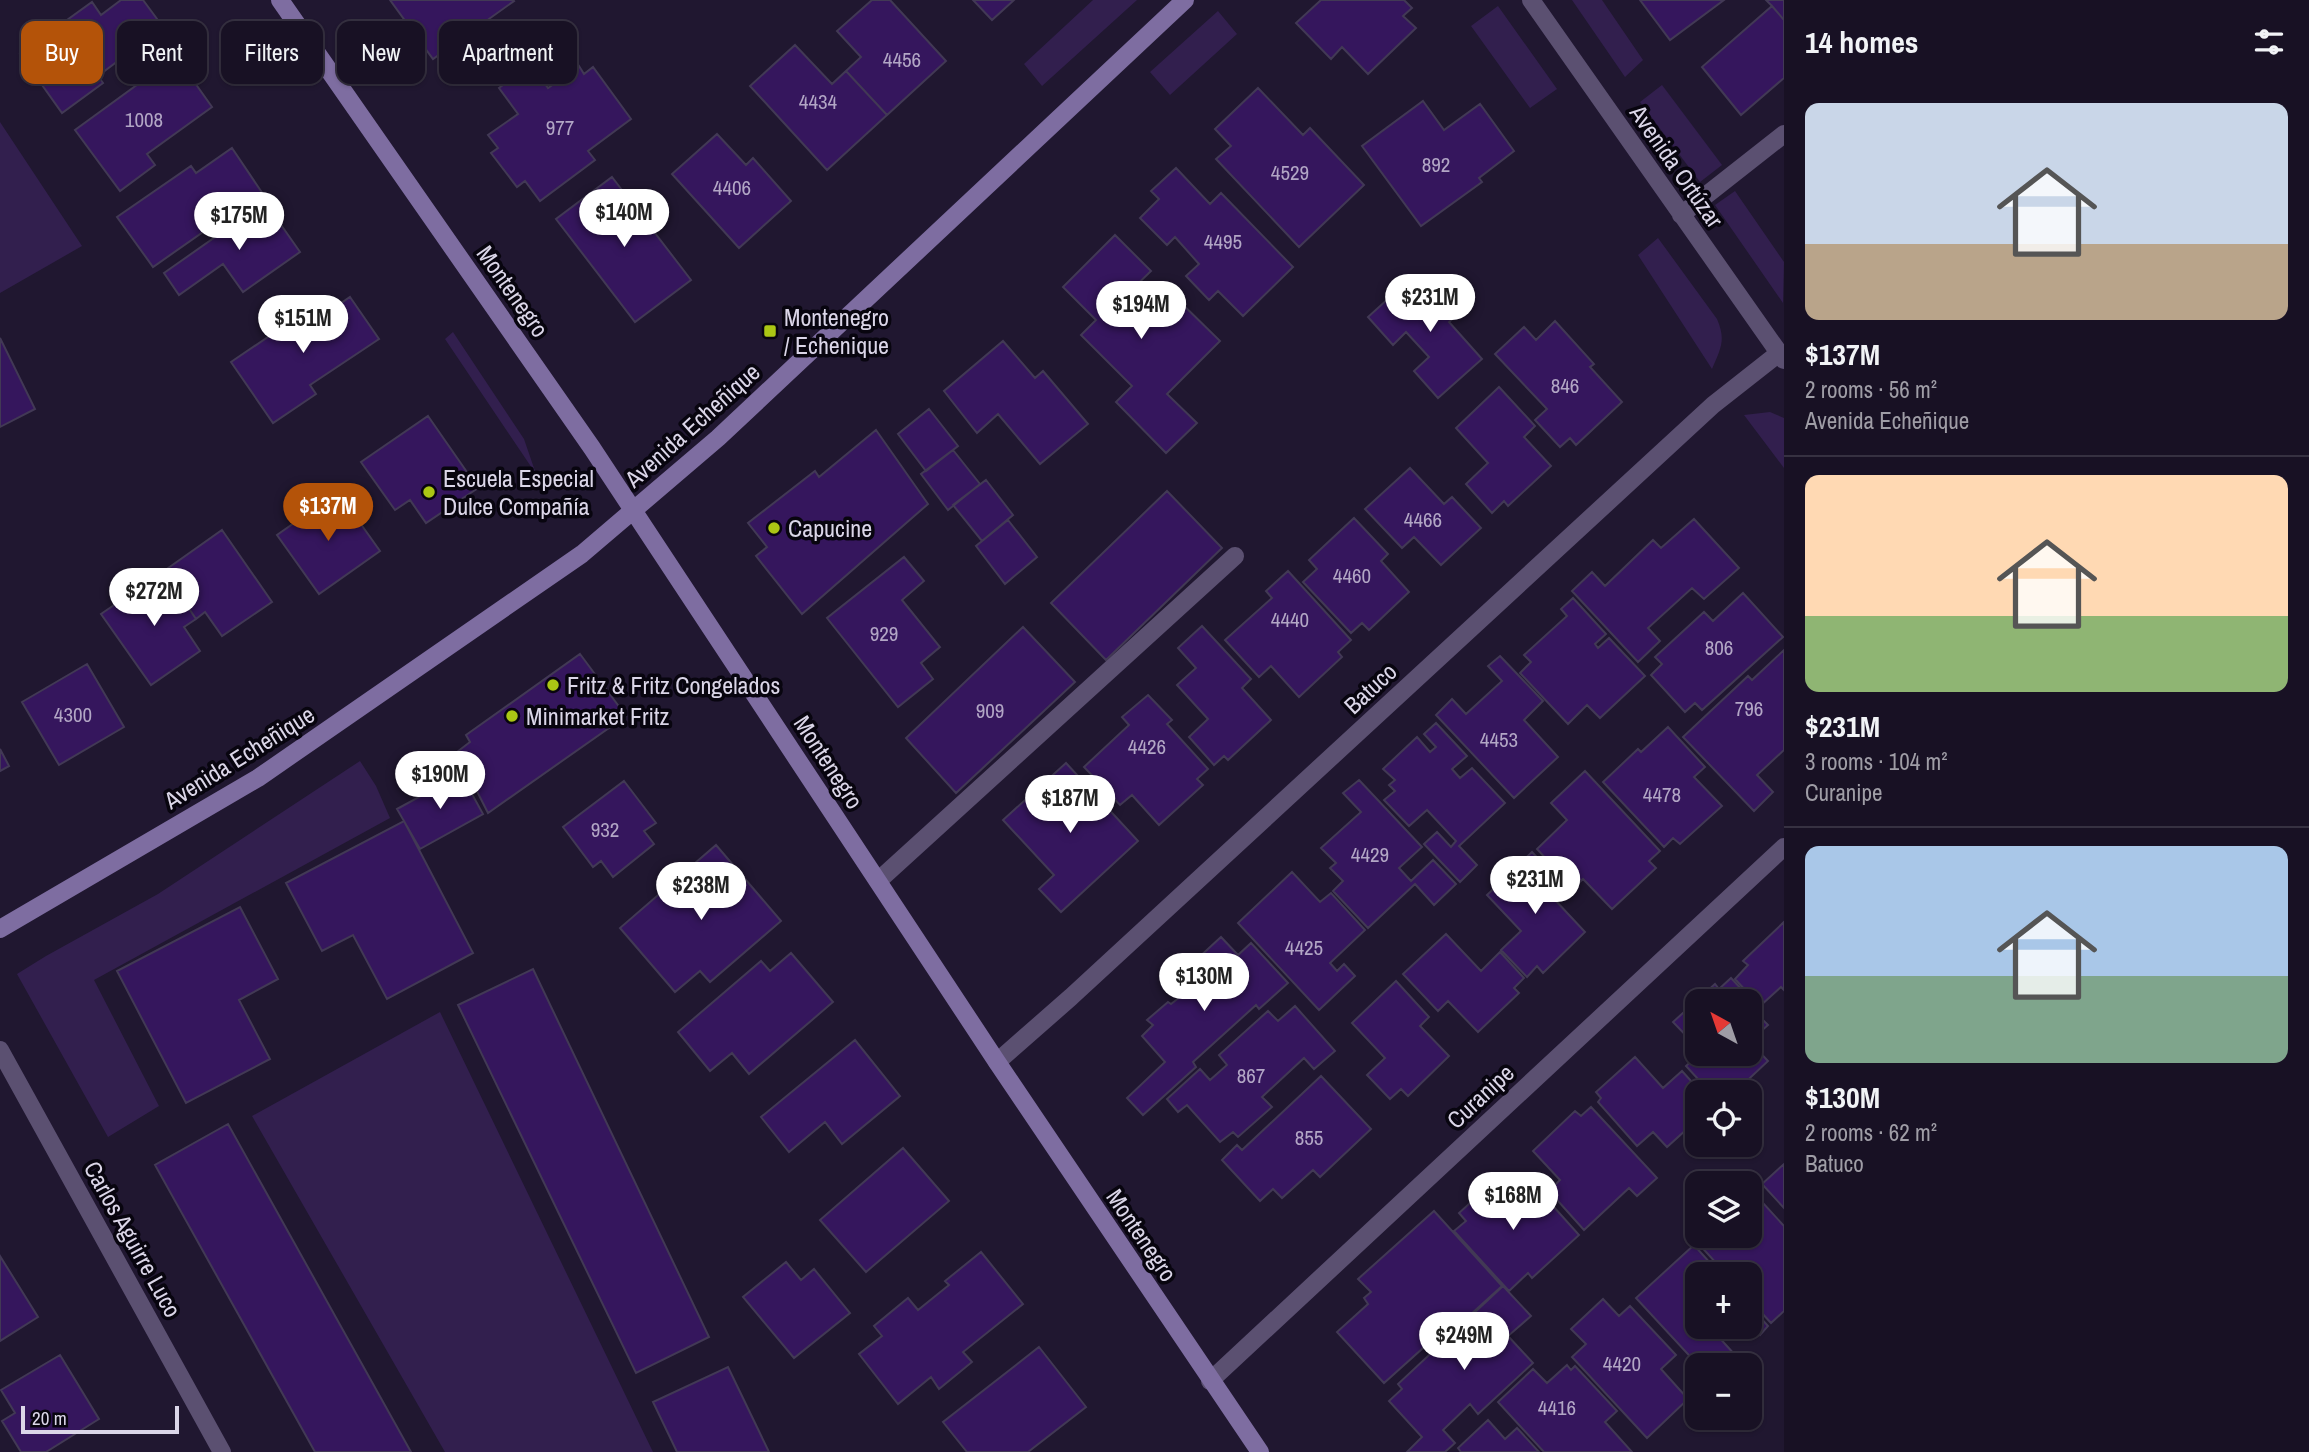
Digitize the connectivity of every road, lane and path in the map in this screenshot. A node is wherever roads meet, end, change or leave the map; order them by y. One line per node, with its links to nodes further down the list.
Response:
1 (280, 0): 7 (street, Montenegro)
2 (1185, 0): 7 (street, Avenida Echeñique)
3 (1531, 0): 5 (street, Avenida Ortúzar)
4 (1784, 134): 5 (street)
5 (1681, 215): 6 (street, Avenida Ortúzar)
6 (1781, 357): 13 (street, Batuco)
7 (634, 511): 10 (street, Montenegro); 11 (street, Avenida Echeñique)
8 (1235, 556): 10 (street)
9 (1784, 847): 14 (street, Curanipe)
10 (878, 881): 13 (street, Montenegro)
11 (0, 929)
12 (0, 1051): 15 (street, Carlos Aguirre Luco)
13 (997, 1062): 14 (street, Montenegro)
14 (1210, 1381): 16 (street, Montenegro)
15 (222, 1452)
16 (1260, 1452)

